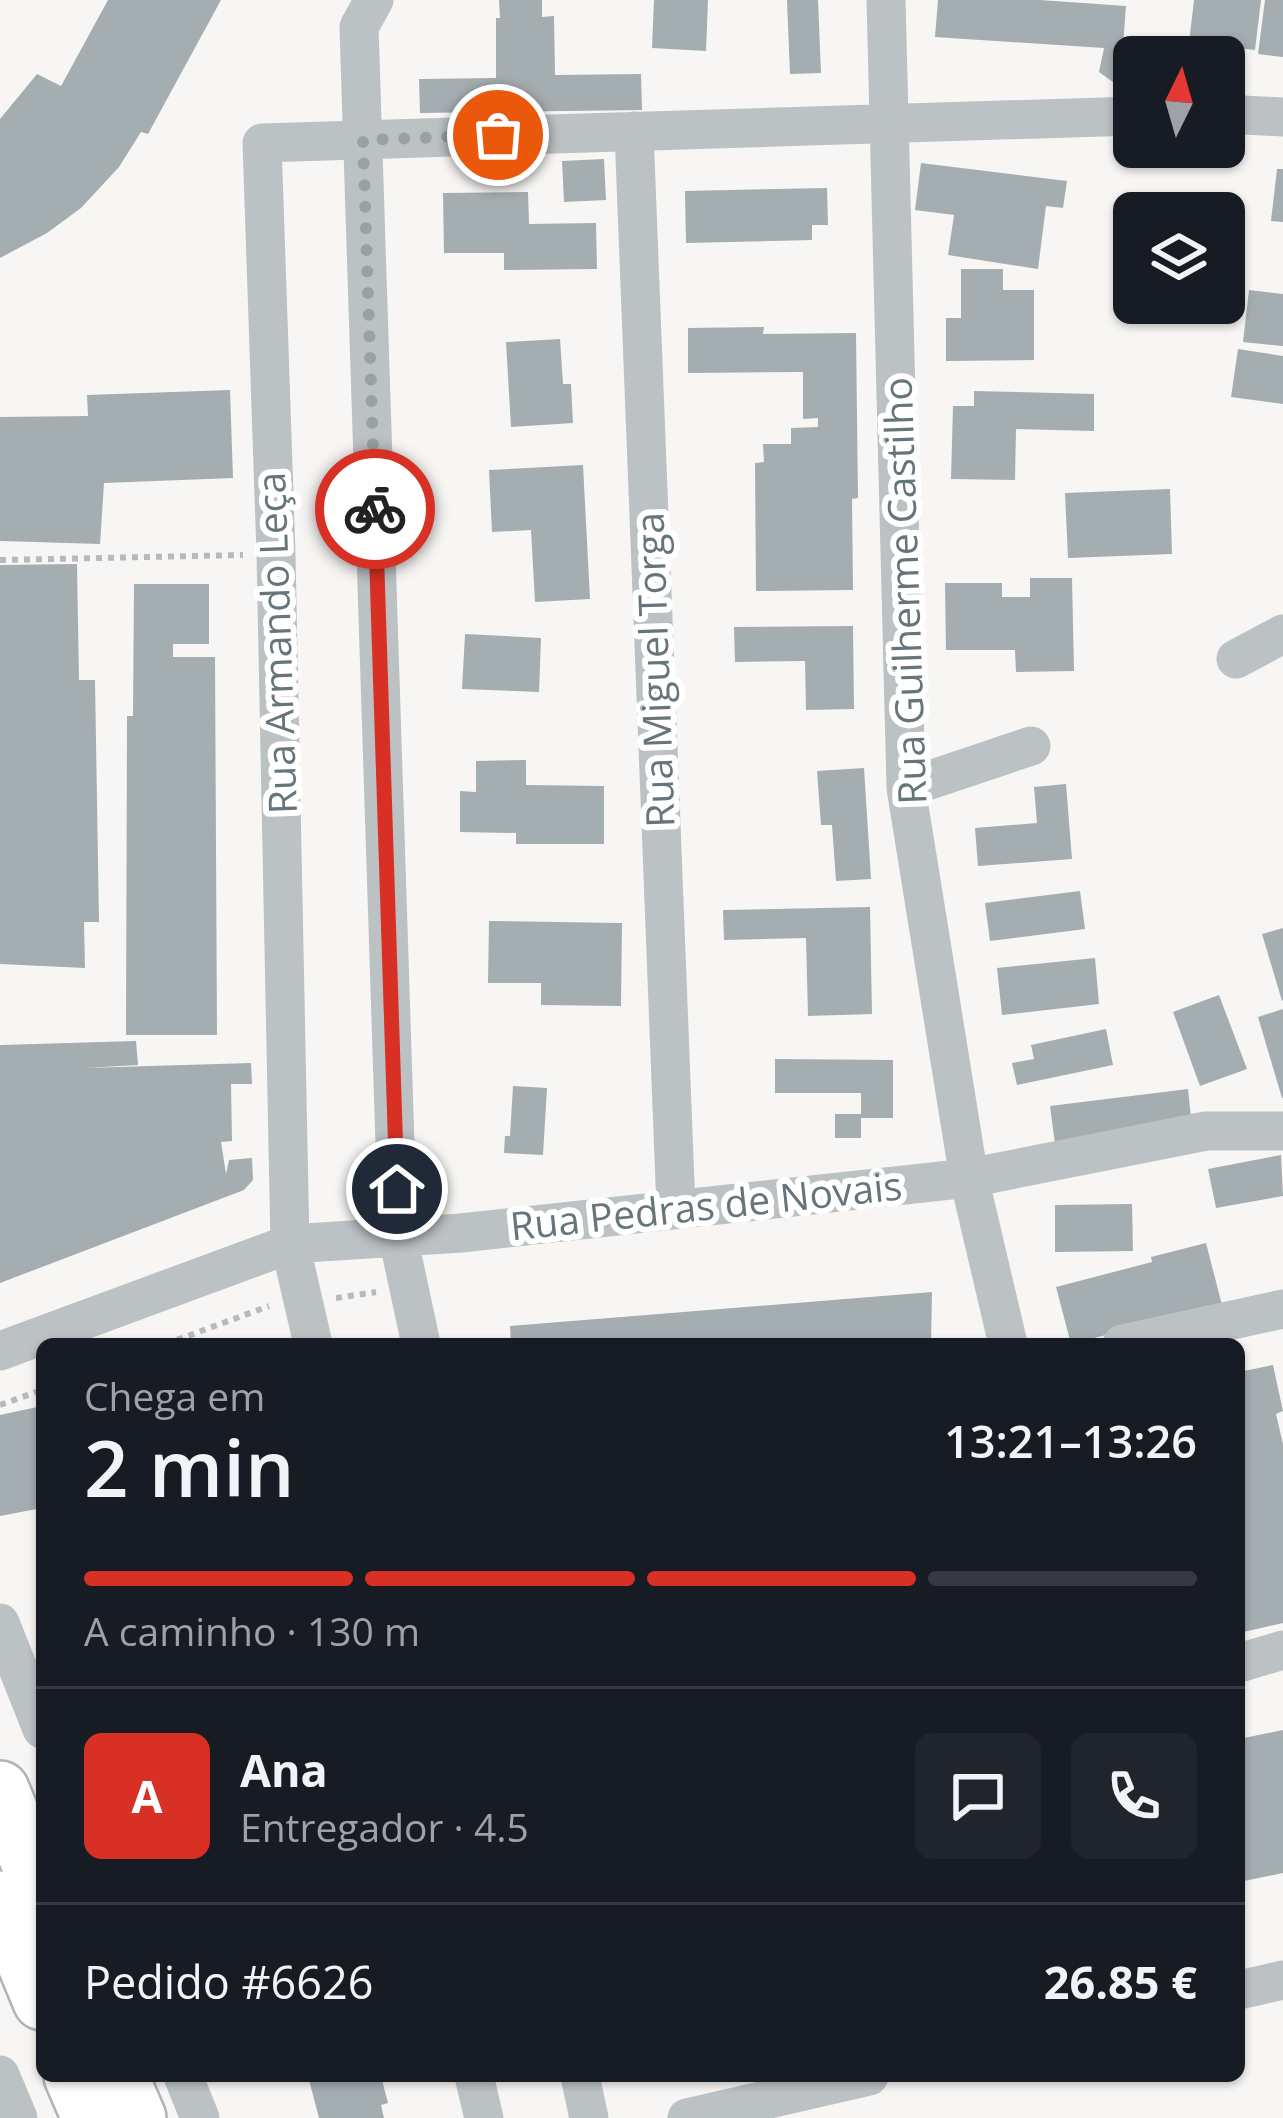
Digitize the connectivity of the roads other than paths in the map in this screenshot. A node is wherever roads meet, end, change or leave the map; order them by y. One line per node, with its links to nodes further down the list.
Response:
1 (374, 0): 8 (street)
2 (886, 0): 6 (street, Rua Guilherme Castilho)
3 (1245, 115): 5 (street)
4 (1113, 117): 6 (street, Rua Armando Leça)
5 (1283, 117)
6 (892, 123): 7 (street, Rua Armando Leça); 12 (street, Rua Guilherme Castilho)
7 (634, 131): 8 (street, Rua Armando Leça); 15 (street, Rua Miguel Torga)
8 (363, 140): 16 (street); 17 (street, Rua Armando Leça)
9 (1283, 634): 10 (street)
10 (1237, 658)
11 (1031, 746): 12 (street)
12 (906, 788): 14 (street, Rua Guilherme Castilho)
13 (1283, 1131): 14 (street, Rua Pedras de Novais)
14 (969, 1178): 15 (street, Rua Pedras de Novais); 21 (street, Rua Guilherme Castilho)
15 (676, 1209): 16 (street, Rua Pedras de Novais)
16 (398, 1237): 17 (street, Rua Pedras de Novais); 20 (street)
17 (290, 1244): 19 (street); 23 (street, Rua Pedras de Novais)
18 (1283, 1310): 22 (street)
19 (312, 1338)
20 (421, 1338)
21 (1007, 1338)
22 (1150, 1338)
23 (0, 1351)
24 (0, 1623): 27 (street)
25 (1283, 1650): 26 (street)
26 (1245, 1661)
27 (36, 1714)
28 (0, 1790): 29 (main road)
29 (36, 1877)
30 (0, 1900): 32 (main road)
31 (1283, 1980): 33 (street)
32 (36, 1987)
33 (1245, 1989)
34 (0, 2075): 42 (street)
35 (76, 2082): 43 (main road)
36 (122, 2082): 44 (main road)
37 (185, 2082): 45 (street)
38 (475, 2082): 46 (street)
39 (581, 2082): 47 (street)
40 (852, 2082): 41 (street)
41 (783, 2107): 48 (street)
42 (18, 2118)
43 (91, 2118)
44 (137, 2118)
45 (200, 2118)
46 (484, 2118)
47 (589, 2118)
48 (687, 2118)

